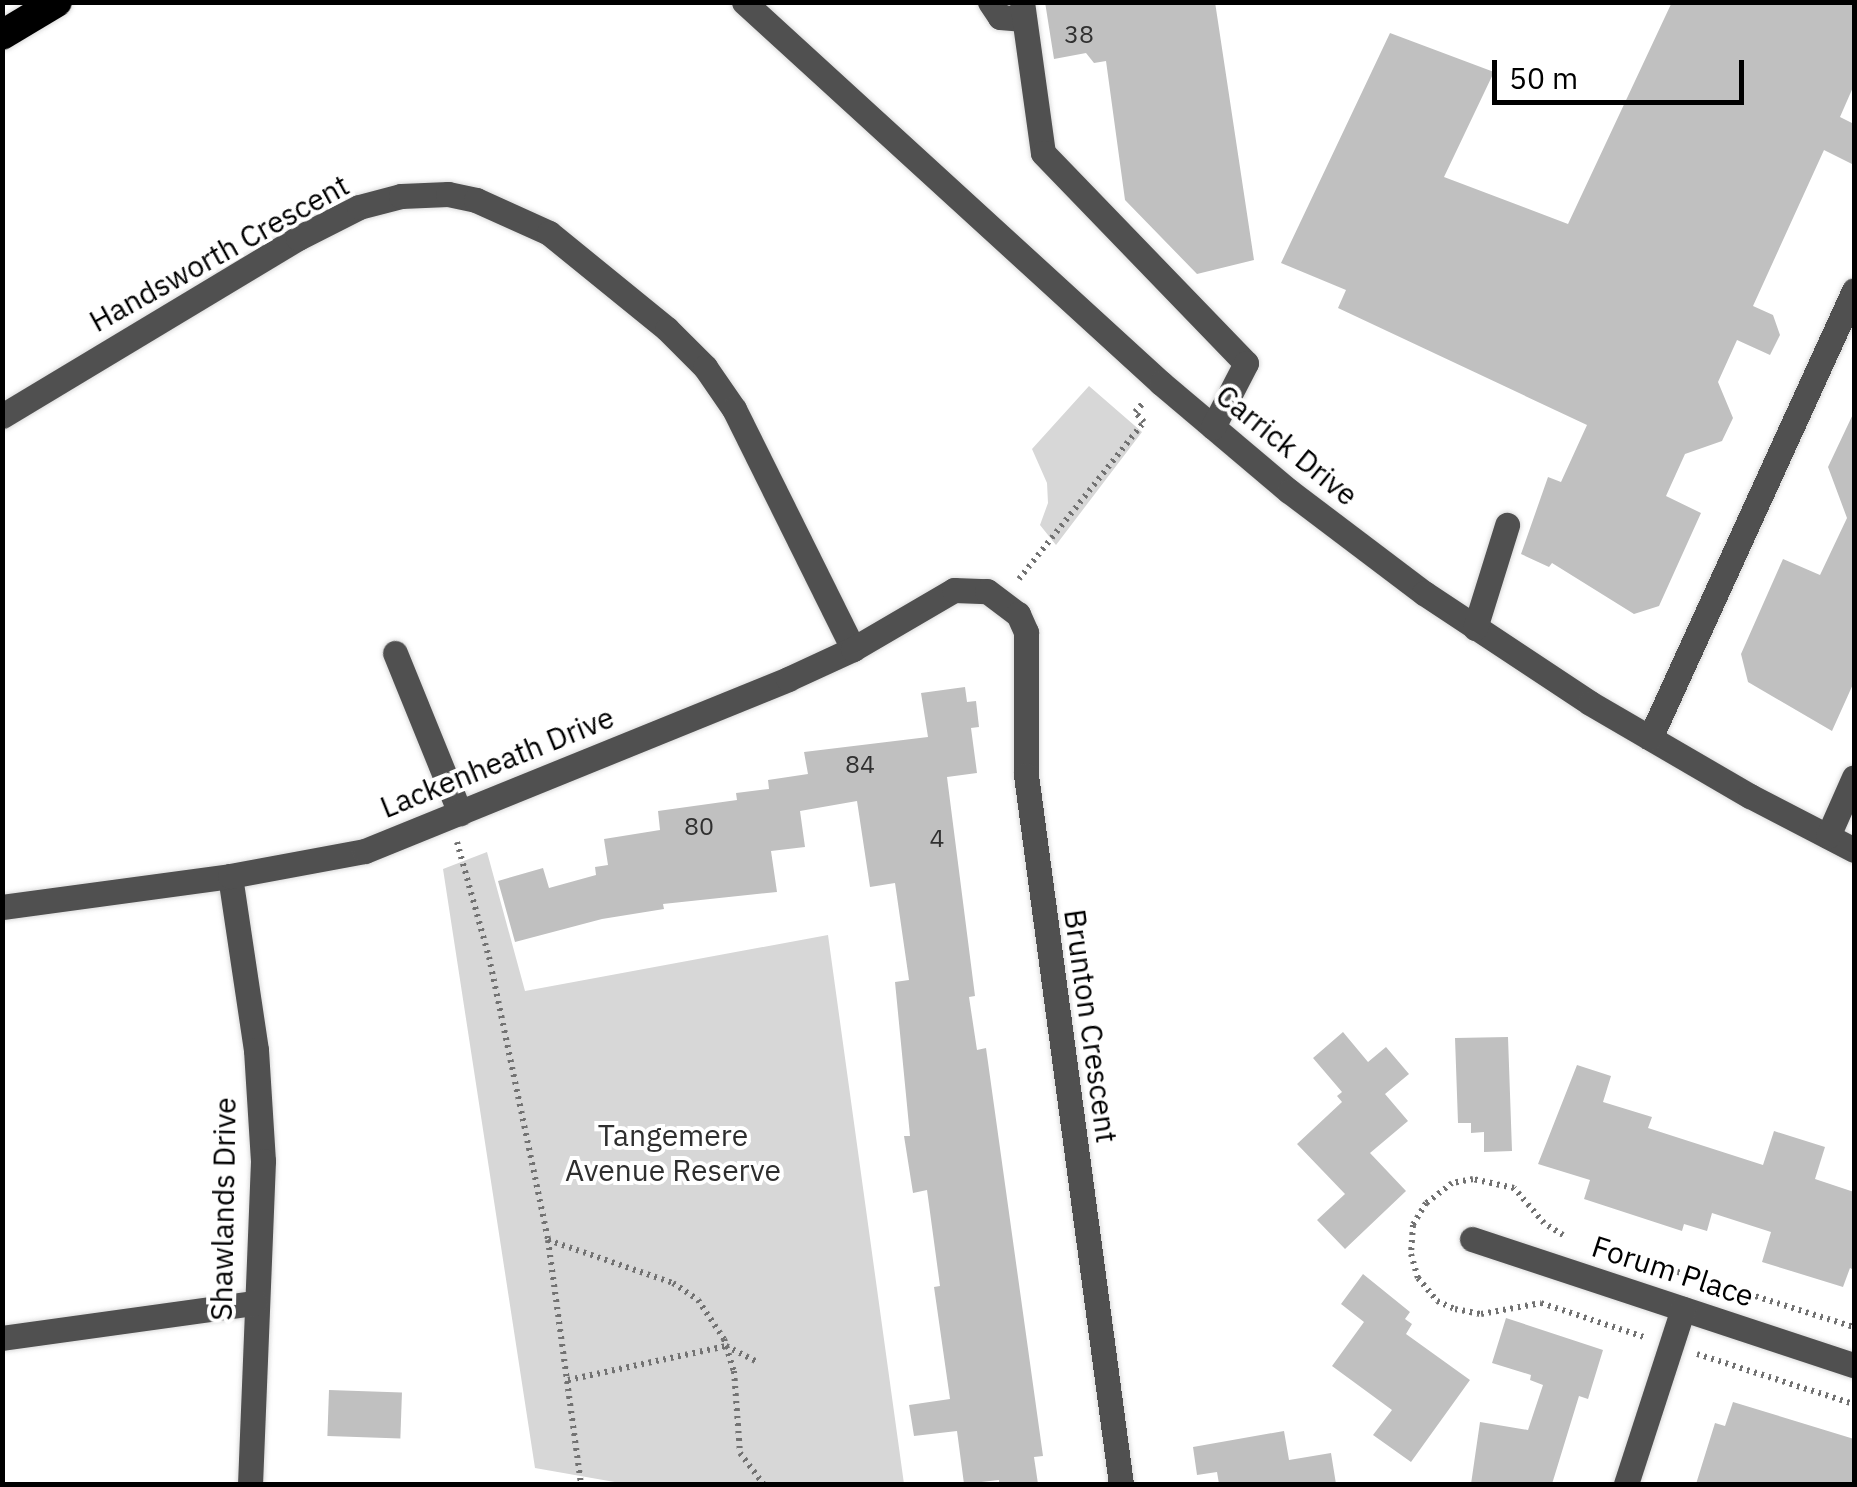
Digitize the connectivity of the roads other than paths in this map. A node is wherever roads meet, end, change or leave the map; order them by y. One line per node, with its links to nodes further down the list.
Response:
1 (57, 2): 5 (highway)
2 (744, 2): 8 (street, Carrick Drive)
3 (990, 2): 4 (street)
4 (1023, 11): 8 (street)
5 (2, 35)
6 (1854, 290): 14 (street)
7 (2, 416): 12 (street, Handsworth Crescent)
8 (1212, 427): 11 (street, Carrick Drive)
9 (1507, 526): 11 (street)
10 (996, 596): 12 (street, Lackenheath Drive); 27 (street, Brunton Crescent)
11 (1475, 628): 14 (street, Carrick Drive)
12 (853, 648): 16 (street, Lackenheath Drive)
13 (395, 652): 16 (street)
14 (1650, 738): 17 (street, Carrick Drive)
15 (1854, 778): 17 (street)
16 (454, 816): 19 (street, Lackenheath Drive)
17 (1828, 836): 18 (street, Carrick Drive)
18 (1854, 850)
19 (230, 876): 20 (street, Lackenheath Drive); 22 (street, Shawlands Drive)
20 (2, 906)
21 (1472, 1239): 23 (street, Forum Place)
22 (254, 1303): 24 (street); 26 (street, Shawlands Drive)
23 (1684, 1309): 25 (street, Forum Place); 28 (street)
24 (2, 1338)
25 (1854, 1365)
26 (250, 1484)
27 (1121, 1484)
28 (1626, 1484)

